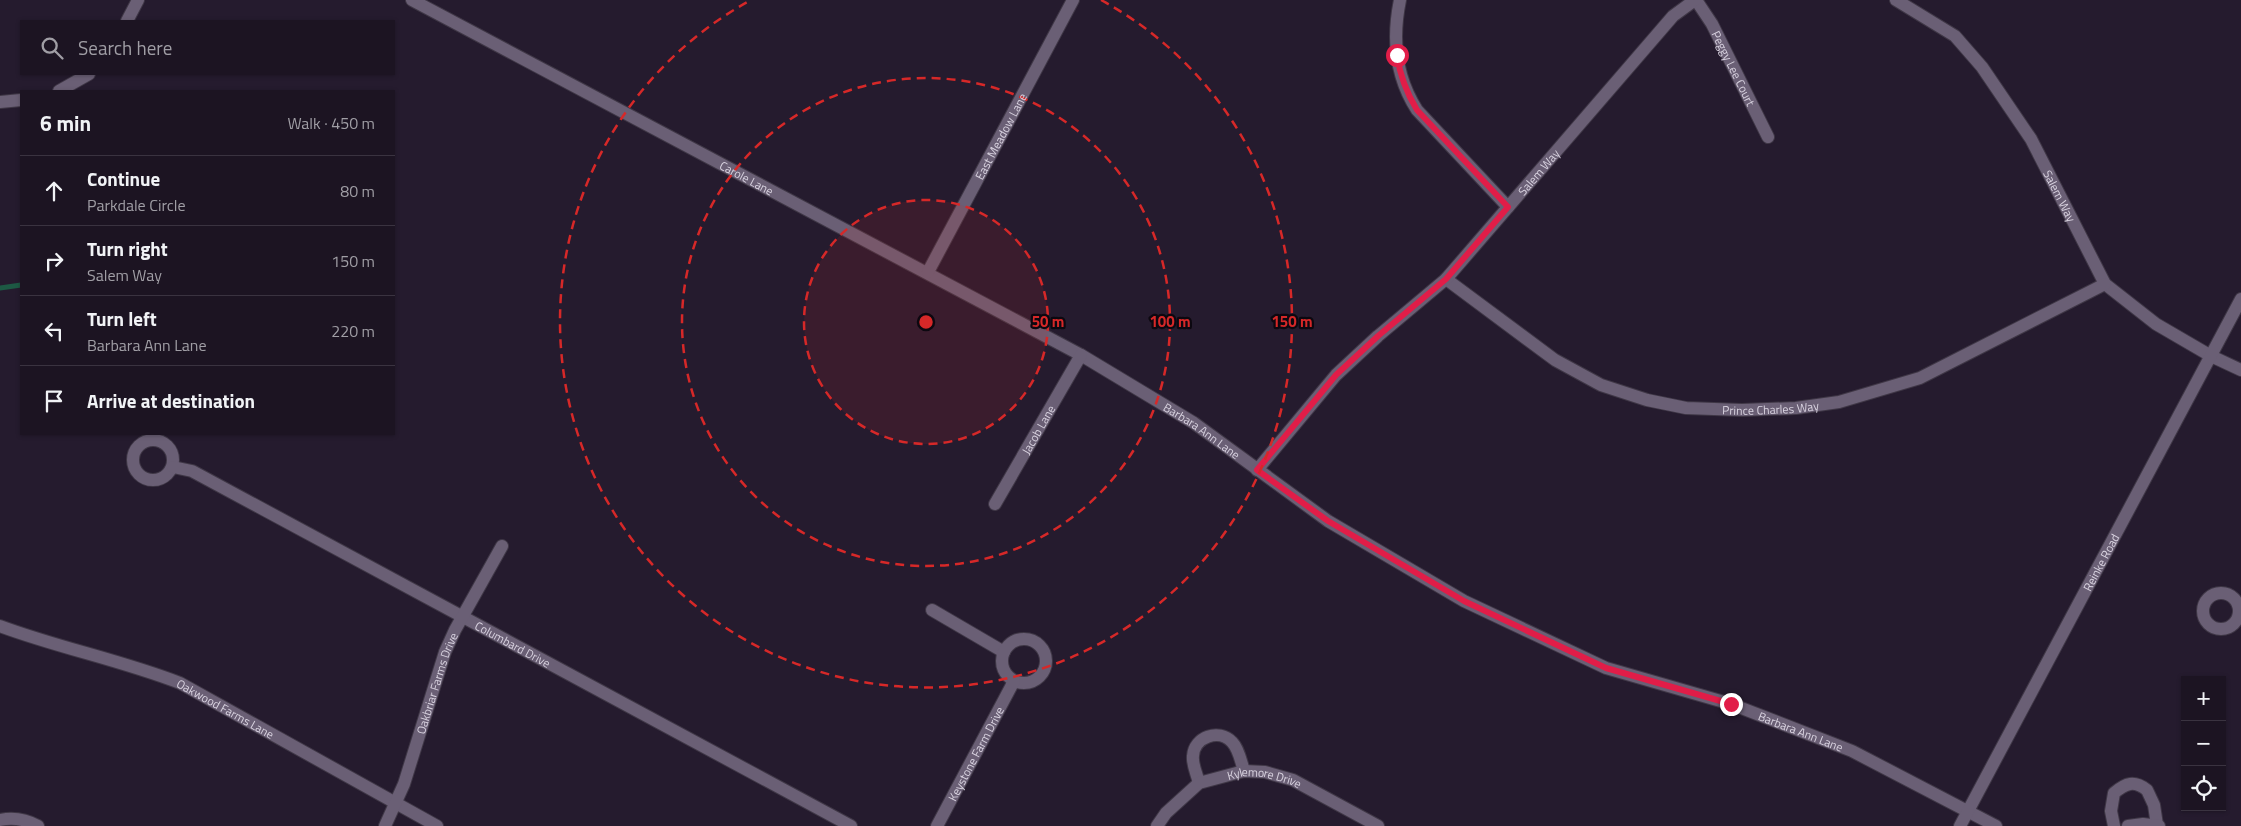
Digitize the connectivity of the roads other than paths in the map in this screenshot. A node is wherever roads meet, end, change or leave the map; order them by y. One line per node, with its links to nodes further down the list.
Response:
1 (138, 0): 7 (street)
2 (412, 0): 14 (street, Carole Lane)
3 (1072, 0): 14 (street, East Meadow Lane)
4 (1400, 0): 13 (street)
5 (1695, 0): 12 (street, Peggy Lee Court); 13 (street, Salem Way)
6 (1896, 0): 16 (street, Salem Way)
7 (128, 20)
8 (87, 75): 9 (street)
9 (61, 90)
10 (20, 100): 11 (street)
11 (0, 102)
12 (1768, 137)
13 (1508, 207): 15 (street, Salem Way)
14 (928, 272): 18 (street, Carole Lane)
15 (1446, 279): 16 (street, Prince Charles Way); 22 (street, Salem Way)
16 (2105, 284): 19 (street, Salem Way)
17 (2241, 299): 19 (street, Reinke Road)
18 (1081, 355): 22 (street, Barbara Ann Lane); 23 (street, Jacob Lane)
19 (2211, 356): 20 (street, Salem Way); 33 (street, Reinke Road)
20 (2241, 370)
21 (173, 467): 26 (street, Columbard Drive)
22 (1257, 470): 33 (street, Barbara Ann Lane)
23 (995, 504)
24 (502, 546): 26 (street, Oakbriar Farms Drive)
25 (932, 610): 28 (street)
26 (463, 617): 32 (street, Oakbriar Farms Drive); 38 (street, Columbard Drive)
27 (0, 626): 32 (street, Oakwood Farms Lane)
28 (1004, 652): 29 (street); 29 (street)
29 (1014, 680): 39 (street, Keystone Farm Drive)
30 (1244, 771): 31 (street, Kylemore Drive); 31 (street); 41 (street, Kylemore Drive)
31 (1199, 783): 40 (street, Kylemore Drive)
32 (396, 804): 36 (street, Oakbriar Farms Drive); 37 (street, Oakwood Farms Lane)
33 (1968, 810): 42 (street, Reinke Road); 43 (street, Barbara Ann Lane)
34 (0, 820): 35 (street)
35 (38, 826)
36 (385, 826)
37 (437, 826)
38 (851, 826)
39 (936, 826)
40 (1158, 826)
41 (1378, 826)
42 (1960, 826)
43 (1996, 826)
44 (2114, 826): 46 (street)
45 (2128, 826): 46 (street)
46 (2158, 826)

